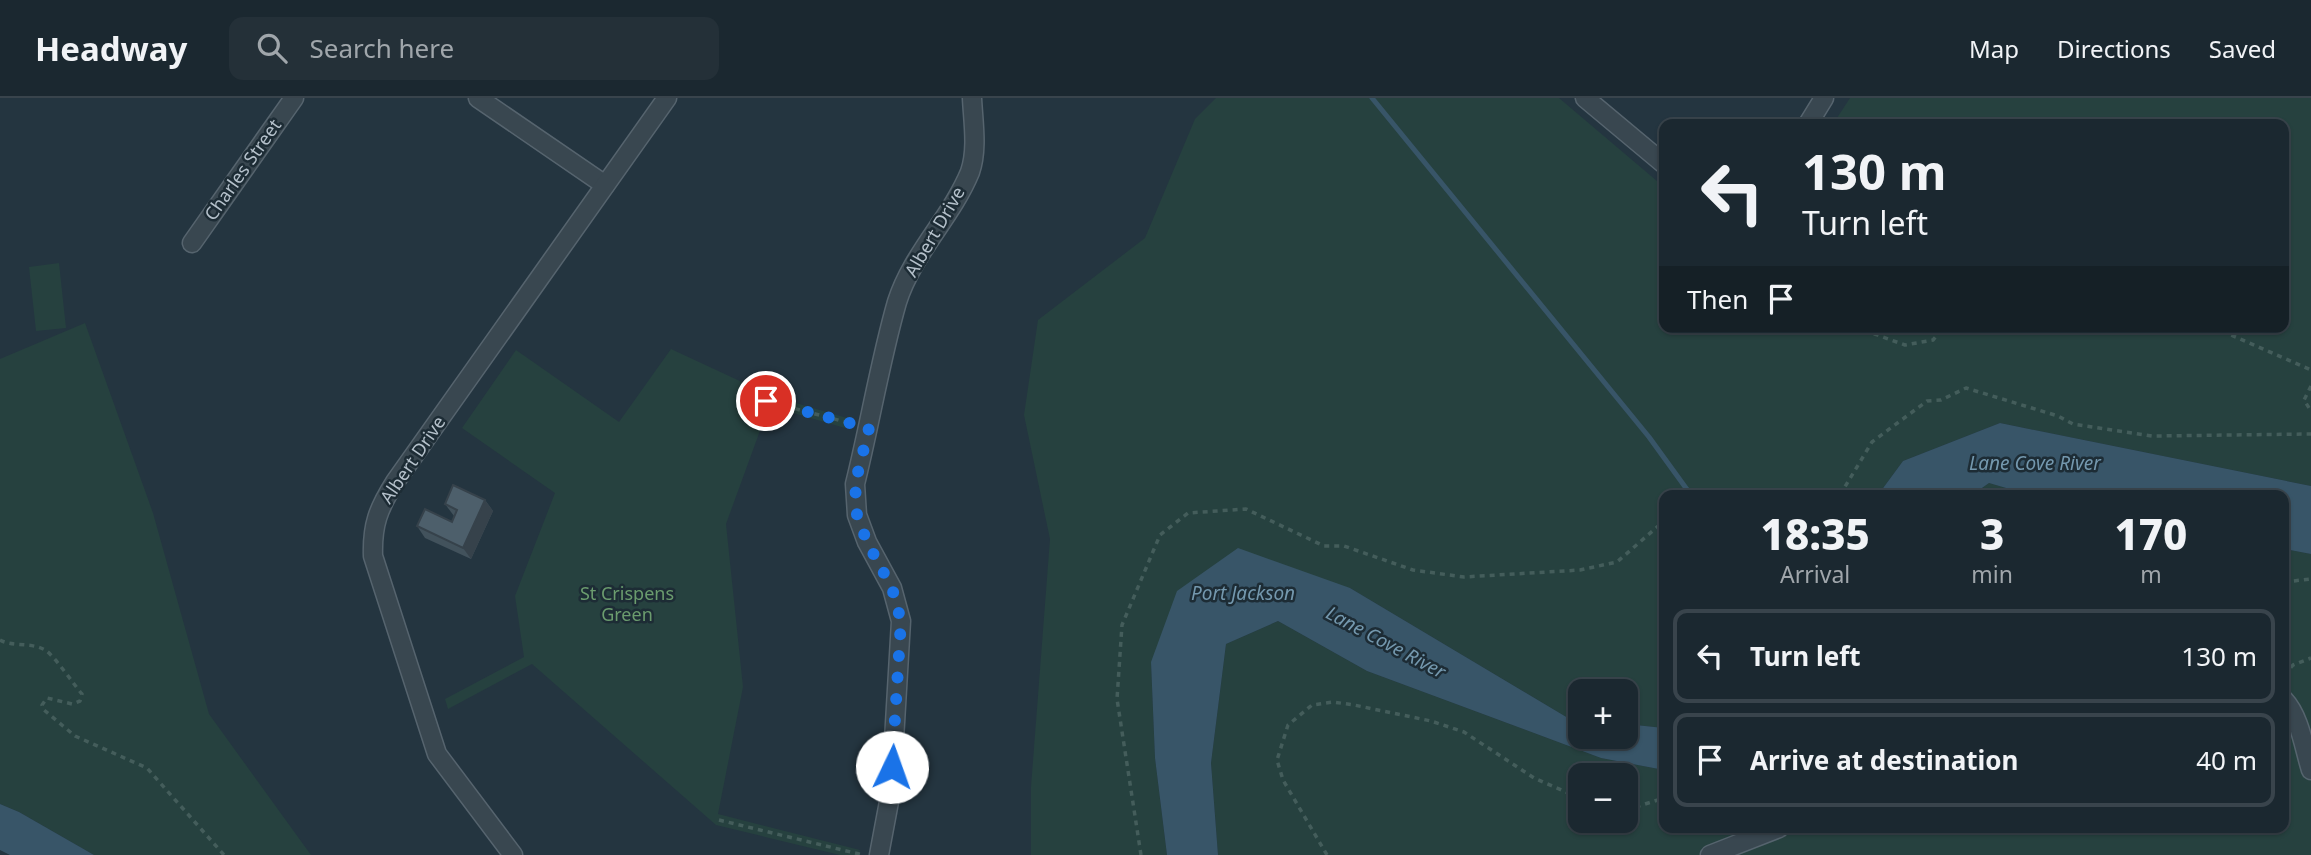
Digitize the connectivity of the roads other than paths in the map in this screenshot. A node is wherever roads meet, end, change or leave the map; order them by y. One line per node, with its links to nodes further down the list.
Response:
1 (294, 98): 10 (street, Charles Street)
2 (478, 98): 9 (street)
3 (667, 98): 9 (street, Albert Drive)
4 (972, 98): 15 (street, Albert Drive)
5 (1585, 98): 8 (street)
6 (1824, 98): 7 (street)
7 (1811, 119)
8 (1659, 160)
9 (605, 185): 14 (street, Albert Drive)
10 (192, 243)
11 (2289, 708): 12 (street)
12 (2311, 770)
13 (1766, 833): 16 (street)
14 (513, 855)
15 (879, 855)
16 (1710, 855)

